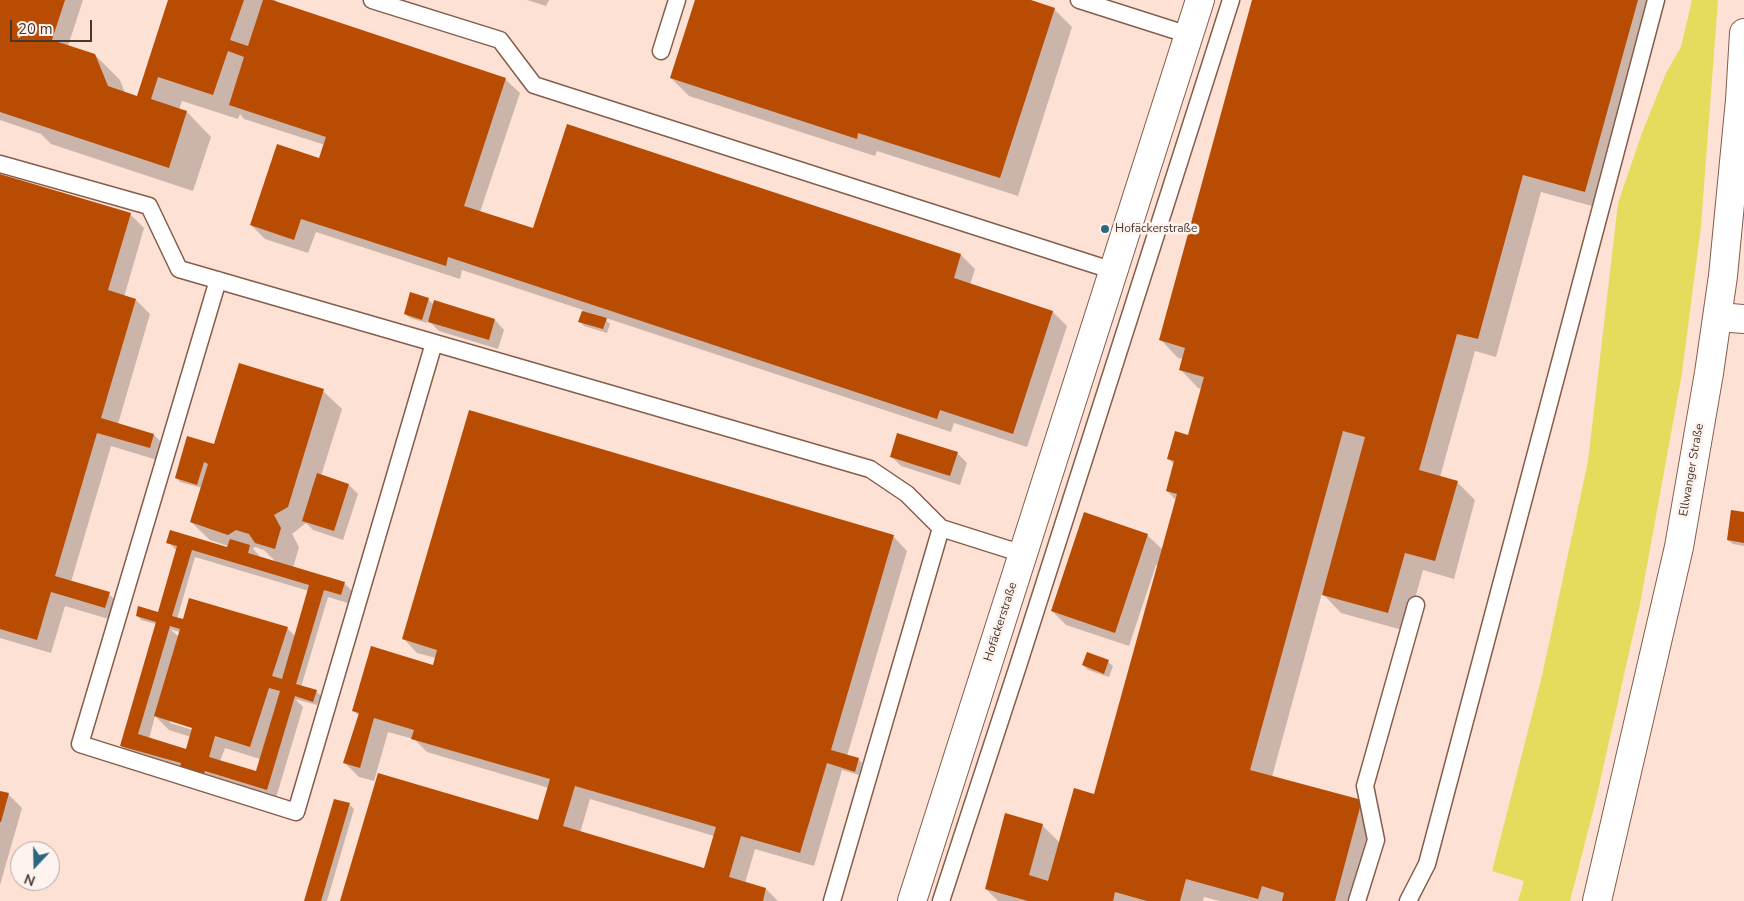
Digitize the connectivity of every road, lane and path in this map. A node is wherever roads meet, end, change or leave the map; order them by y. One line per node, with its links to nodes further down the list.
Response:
1 (677, 0): 9 (lane)
2 (1079, 0): 8 (lane)
3 (1200, 0): 8 (street, Hofäckerstraße)
4 (1231, 0): 20 (lane)
5 (1656, 0): 22 (lane)
6 (378, 1): 11 (lane)
7 (1744, 33): 13 (street, Ellwanger Straße)
8 (1189, 35): 11 (street, Hofäckerstraße)
9 (661, 51)
10 (0, 164): 12 (lane)
11 (1114, 271): 16 (street, Hofäckerstraße)
12 (218, 280): 14 (lane); 14 (lane)
13 (1731, 318): 23 (street, Ellwanger Straße)
14 (434, 343): 15 (lane)
15 (941, 528): 16 (lane); 18 (lane)
16 (1023, 554): 19 (street, Hofäckerstraße)
17 (1416, 605): 21 (lane)
18 (832, 901)
19 (912, 901)
20 (941, 901)
21 (1357, 901)
22 (1408, 901)
23 (1597, 901)

